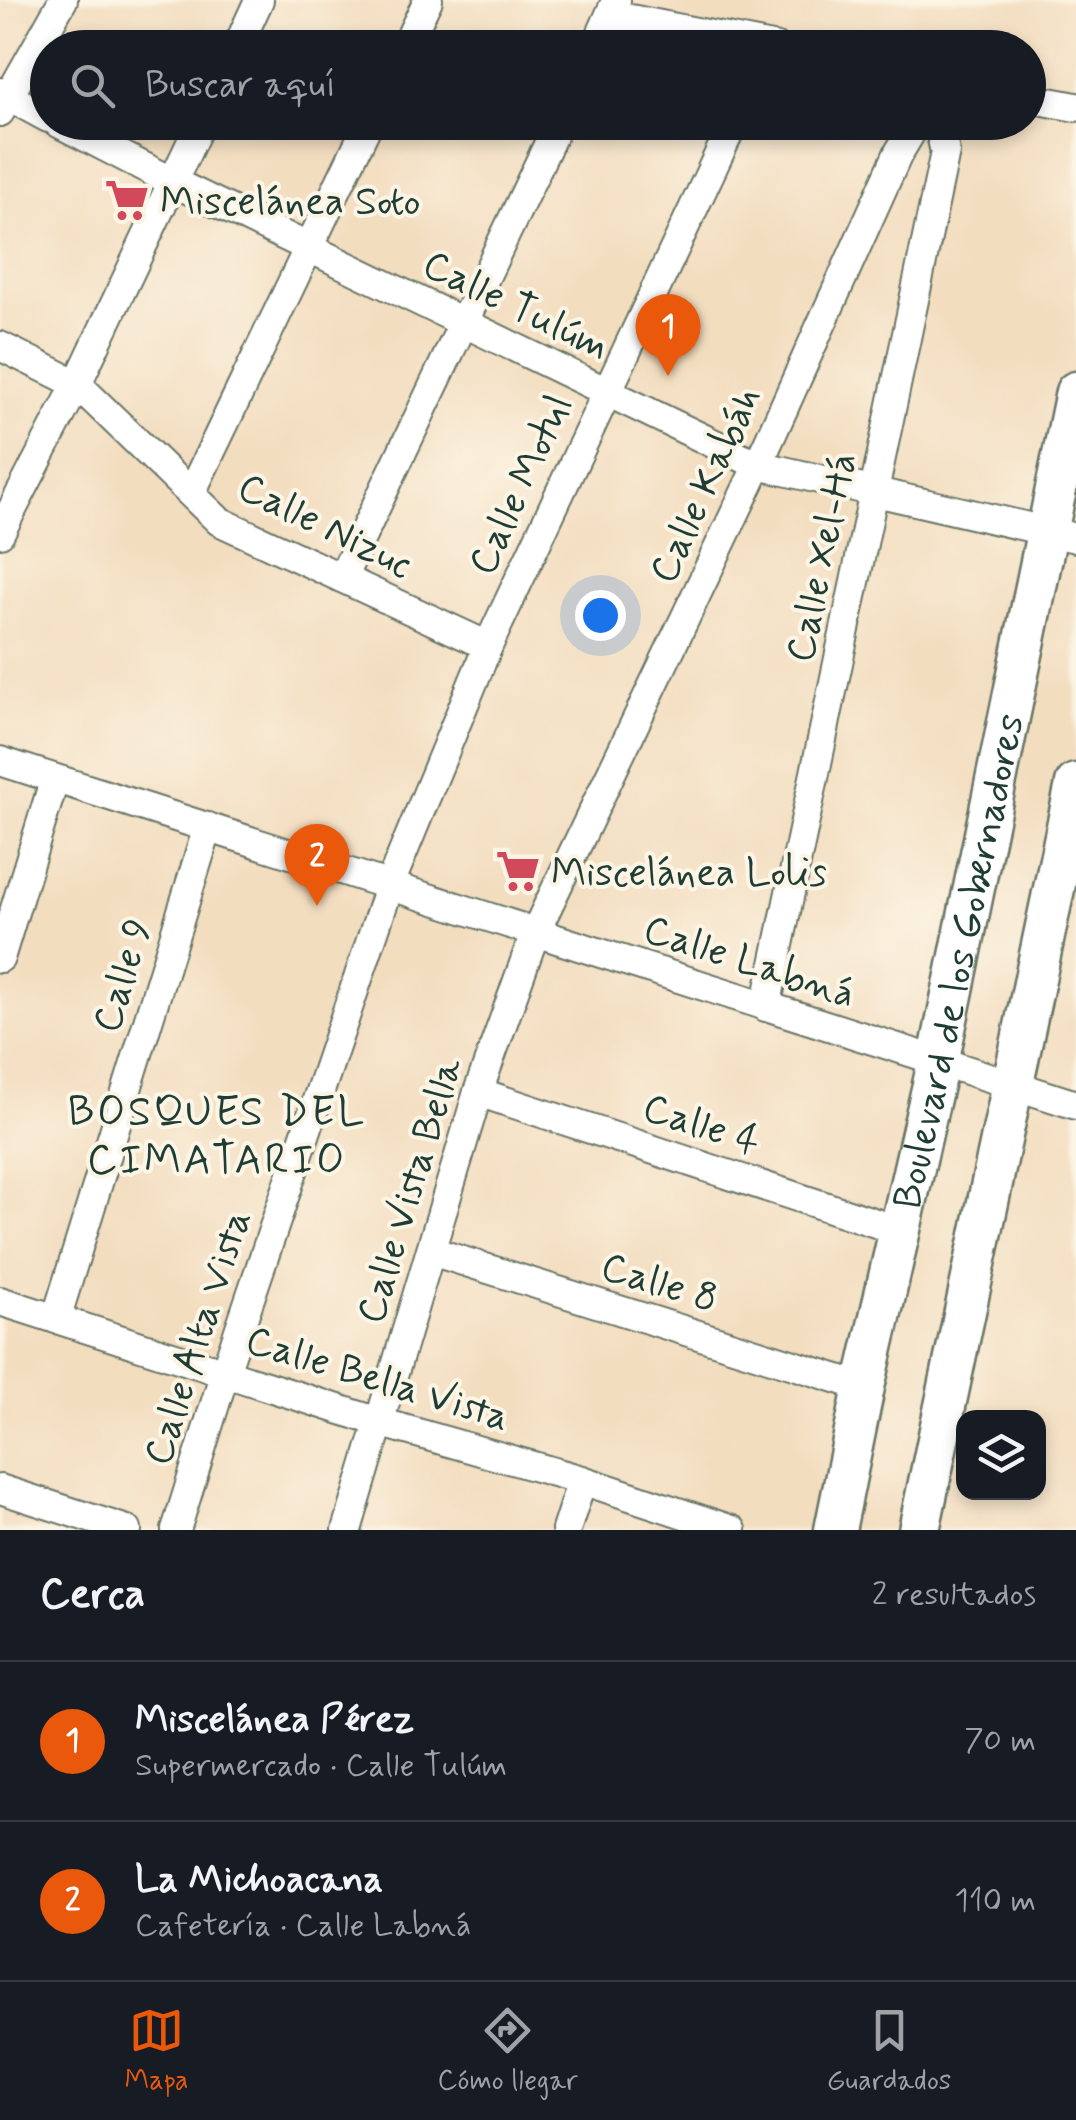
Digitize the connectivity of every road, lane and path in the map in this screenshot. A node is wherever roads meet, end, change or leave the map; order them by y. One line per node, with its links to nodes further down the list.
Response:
1 (63, 0): 5 (street)
2 (259, 0): 6 (street)
3 (428, 0): 7 (street)
4 (614, 7): 8 (street); 9 (street)
5 (45, 30)
6 (245, 30)
7 (414, 30)
8 (603, 30)
9 (705, 30)
10 (30, 54): 11 (street)
11 (2, 100): 14 (street)
12 (1046, 101): 13 (street)
13 (1076, 107)
14 (30, 111)
15 (92, 140): 22 (street, Calle Tulúm)
16 (193, 140): 22 (street)
17 (360, 140): 23 (street)
18 (551, 140): 24 (street)
19 (725, 140): 27 (street, Calle Motul)
20 (906, 140): 29 (street, Calle Kabáh)
21 (942, 140): 30 (street, Calle Xel-Há)
22 (173, 182): 23 (street, Calle Tulúm); 26 (street)
23 (308, 248): 24 (street, Calle Tulúm); 31 (street)
24 (465, 323): 27 (street, Calle Tulúm); 34 (street)
25 (0, 346): 26 (street, Calle Nizuc)
26 (77, 384): 31 (street, Calle Nizuc); 32 (street)
27 (606, 392): 29 (street, Calle Tulúm); 35 (street, Calle Motul)
28 (1076, 392): 33 (main road, Boulevard de los Gobernadores)
29 (758, 465): 30 (street, Calle Tulúm); 41 (street, Calle Kabáh)
30 (875, 492): 33 (street, Calle Tulúm); 43 (street, Calle Xel-Há)
31 (190, 493): 34 (street, Calle Nizuc)
32 (0, 532)
33 (1062, 534): 44 (main road, Boulevard de los Gobernadores)
34 (342, 578): 35 (street, Calle Nizuc)
35 (488, 646): 40 (street, Calle Motul)
36 (0, 761): 37 (street, Calle Labná)
37 (54, 781): 39 (street, Calle Labná); 42 (street)
38 (1076, 784): 45 (main road, Boulevard de los Gobernadores)
39 (208, 827): 40 (street, Calle Labná); 51 (street, Calle 9)
40 (390, 884): 41 (street, Calle Labná); 52 (street, Calle Alta Vista)
41 (536, 933): 43 (street, Calle Labná); 46 (street, Calle Vista Bella)
42 (0, 958)
43 (766, 1007): 44 (street, Calle Labná)
44 (938, 1062): 45 (street, Calle Labná); 48 (main road, Boulevard de los Gobernadores)
45 (1013, 1084): 47 (street, Calle Labná); 63 (main road, Boulevard de los Gobernadores)
46 (478, 1092): 48 (street, Calle 4); 49 (street, Calle Vista Bella)
47 (1076, 1106)
48 (900, 1230): 53 (main road, Boulevard de los Gobernadores)
49 (432, 1251): 53 (street, Calle 8); 54 (street, Calle Vista Bella)
50 (0, 1301): 51 (street, Calle Bella Vista)
51 (56, 1319): 52 (street, Calle Bella Vista)
52 (225, 1372): 54 (street, Calle Bella Vista); 58 (street, Calle Alta Vista)
53 (864, 1387): 62 (main road, Boulevard de los Gobernadores)
54 (378, 1422): 55 (street, Calle Bella Vista); 59 (street, Calle Vista Bella)
55 (582, 1480): 60 (street); 61 (street, Calle Bella Vista)
56 (0, 1489): 57 (street)
57 (127, 1530)
58 (176, 1530)
59 (347, 1530)
60 (566, 1530)
61 (732, 1530)
62 (835, 1530)
63 (919, 1530)

